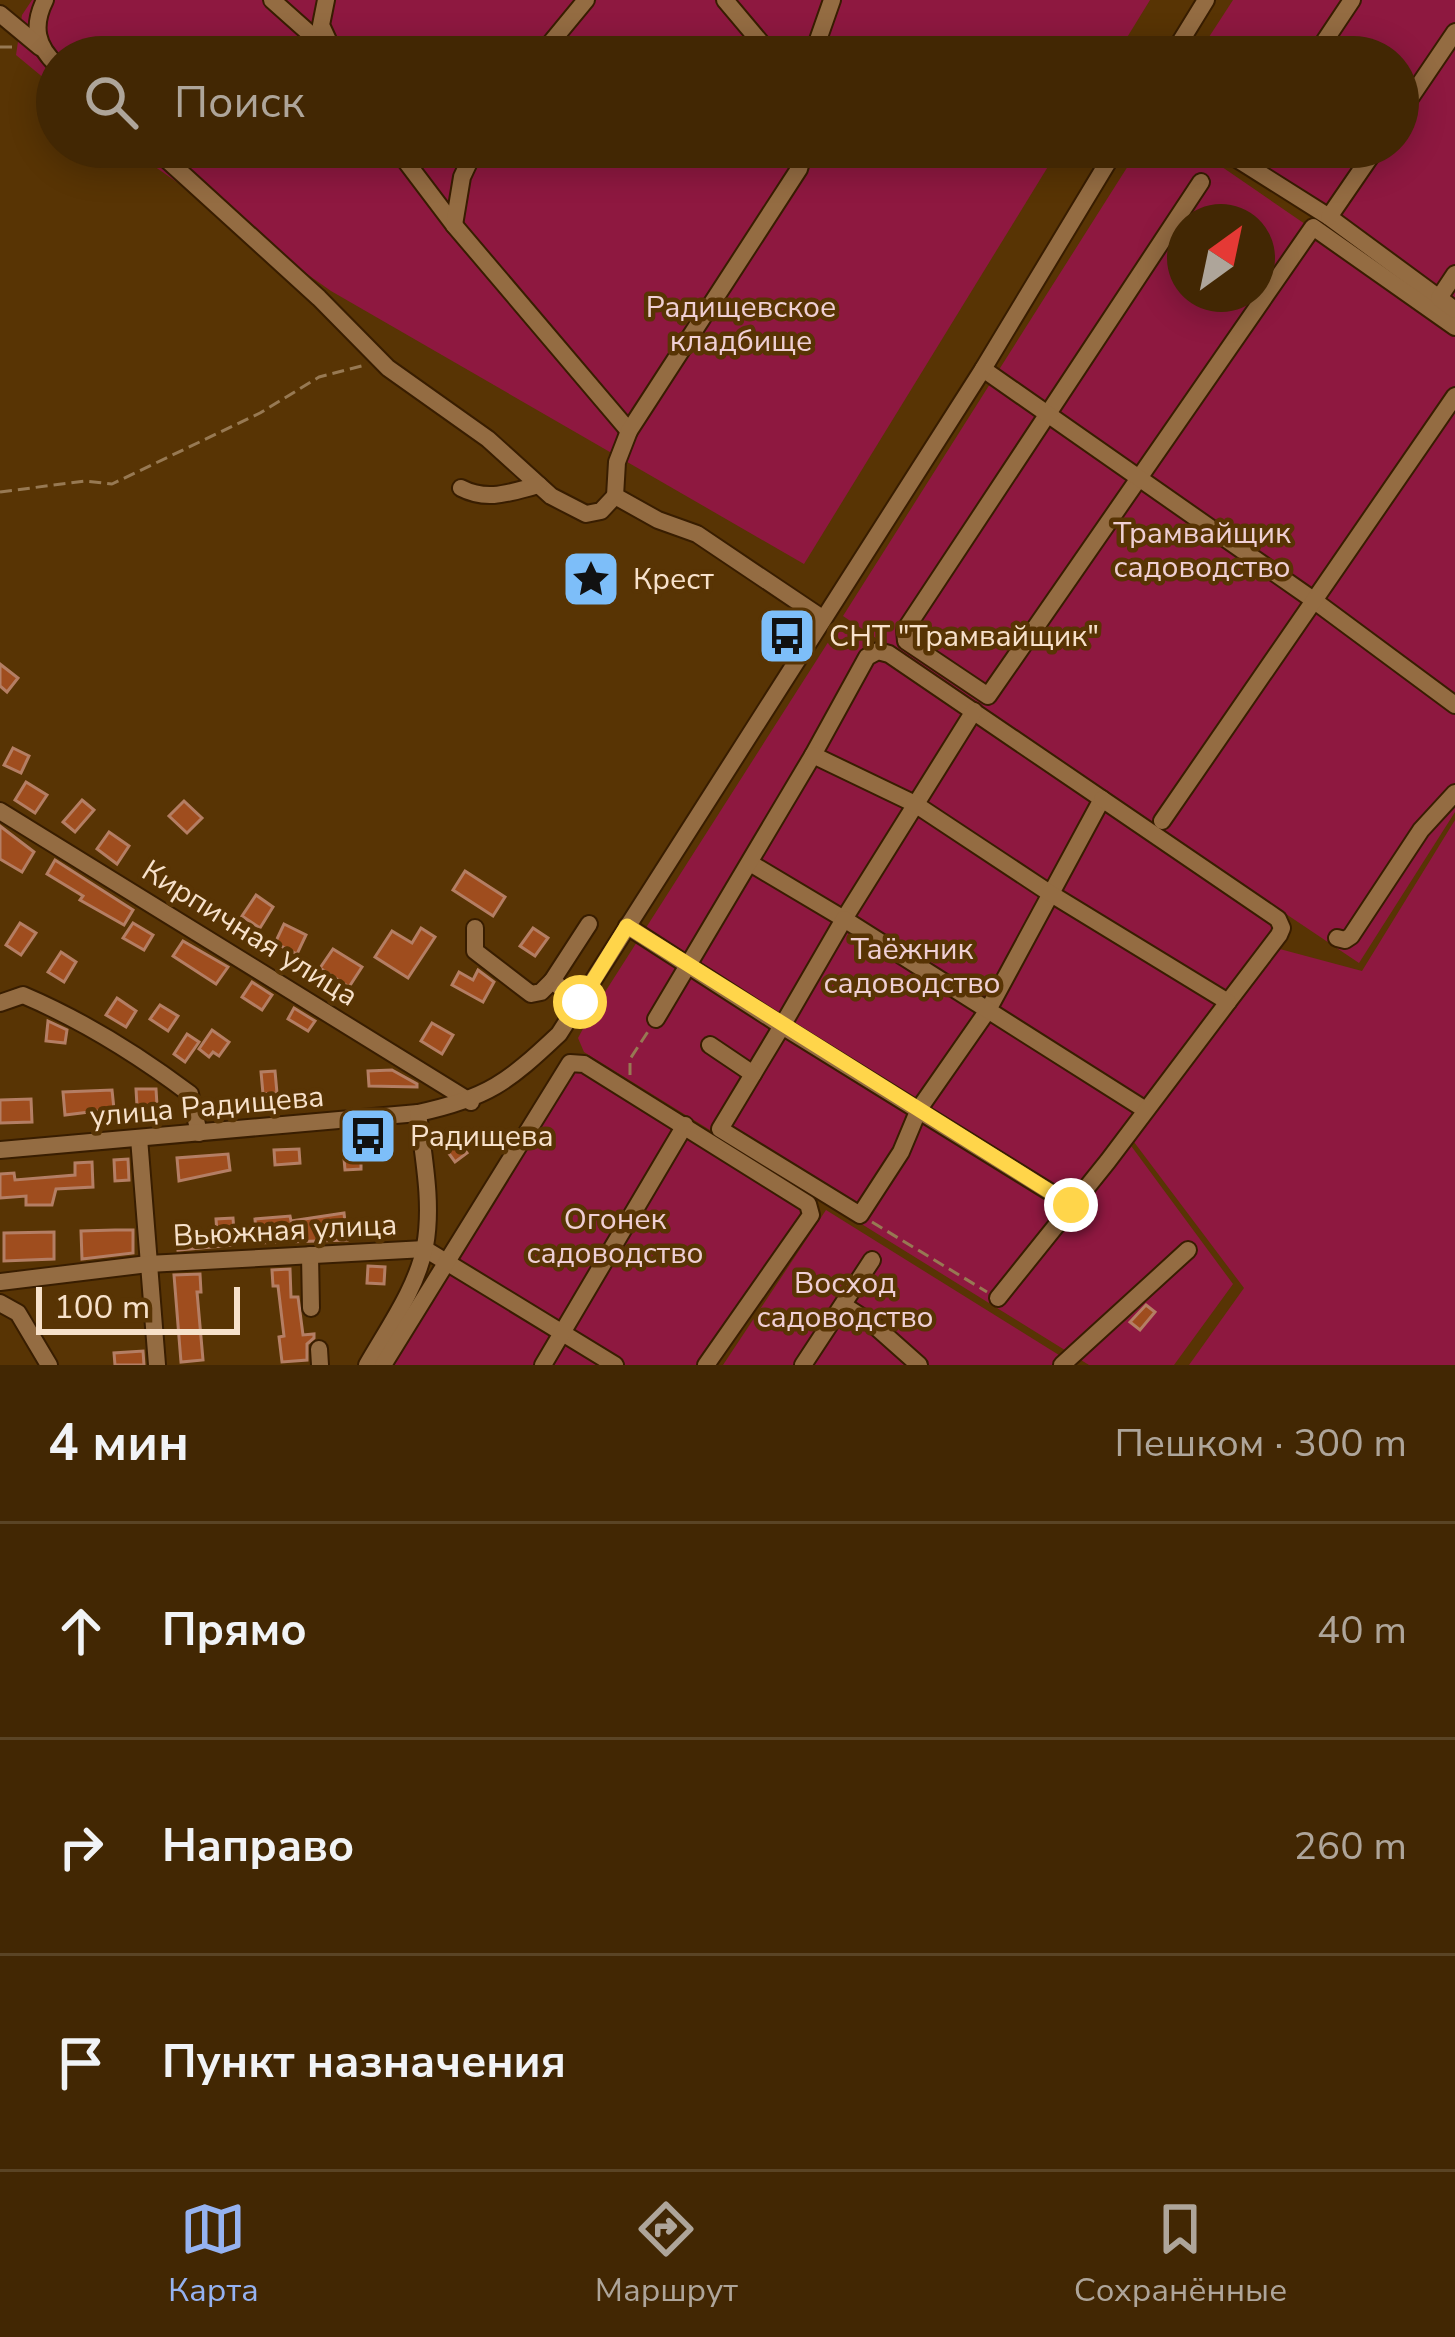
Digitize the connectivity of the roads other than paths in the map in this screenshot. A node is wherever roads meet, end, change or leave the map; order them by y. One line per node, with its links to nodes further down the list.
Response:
1 (45, 0): 11 (street)
2 (272, 0): 12 (street)
3 (326, 0): 13 (street)
4 (586, 0): 14 (street)
5 (725, 0): 15 (street)
6 (832, 0): 16 (street)
7 (1205, 0): 17 (street)
8 (1352, 0): 18 (street)
9 (0, 14): 19 (street)
10 (1455, 32): 20 (street)
11 (39, 36)
12 (312, 36)
13 (326, 36)
14 (556, 36)
15 (755, 36)
16 (819, 36)
17 (1184, 36)
18 (1328, 36)
19 (36, 44)
20 (1419, 85)
21 (176, 168): 40 (street)
22 (411, 168): 30 (street)
23 (466, 168): 30 (street)
24 (799, 168): 38 (street)
25 (1104, 168): 35 (street)
26 (1251, 168): 29 (street)
27 (1363, 168): 29 (street)
28 (1201, 182): 37 (street)
29 (1329, 217): 32 (street)
30 (454, 225): 38 (street)
31 (1455, 274): 32 (street)
32 (1439, 298): 33 (street)
33 (1455, 310)
34 (1455, 327): 39 (street)
35 (983, 369): 37 (street); 44 (street)
36 (1455, 396): 43 (street)
37 (1049, 414): 39 (street); 39 (street)
38 (629, 431): 42 (street)
39 (1141, 477): 43 (street)
40 (539, 485): 41 (street); 42 (street)
41 (461, 488)
42 (615, 496): 44 (street)
43 (1312, 598): 45 (street); 52 (street)
44 (822, 618): 57 (street)
45 (1455, 705)
46 (974, 711): 47 (street); 49 (street); 50 (street)
47 (813, 755): 50 (street); 53 (street)
48 (1455, 793): 59 (street)
49 (1102, 799): 54 (street); 63 (street)
50 (915, 804): 54 (street); 55 (street)
51 (0, 811): 70 (street, Кирпичная улица)
52 (1162, 821)
53 (750, 863): 55 (street); 60 (street)
54 (1048, 892): 63 (street); 65 (street)
55 (844, 919): 65 (street); 67 (street)
56 (589, 924): 61 (street)
57 (627, 926): 60 (street); 62 (street)
58 (475, 928): 61 (street)
59 (1337, 938)
60 (689, 966): 66 (street); 67 (street)
61 (552, 981): 62 (street)
62 (580, 1002): 70 (street)
63 (1228, 1002): 72 (street)
64 (0, 1003): 75 (street)
65 (988, 1010): 71 (street); 72 (street)
66 (656, 1018)
67 (782, 1026): 69 (street); 71 (street)
68 (710, 1045): 69 (street)
69 (753, 1074): 71 (street)
70 (471, 1102): 73 (street, улица Радищева)
71 (919, 1109): 78 (street)
72 (1144, 1109): 78 (street)
73 (418, 1113): 75 (street, улица Радищева); 79 (street)
74 (685, 1125): 83 (street); 90 (street); 97 (street)
75 (200, 1133): 76 (street, улица Радищева)
76 (139, 1138): 77 (street, улица Радищева); 84 (street)
77 (0, 1150)
78 (1071, 1205): 86 (street)
79 (425, 1249): 81 (street, Вьюжная улица); 83 (street); 93 (street)
80 (1188, 1250): 100 (street)
81 (310, 1255): 84 (street, Вьюжная улица); 89 (street)
82 (872, 1260): 88 (street)
83 (446, 1262): 90 (street); 94 (street)
84 (148, 1264): 85 (street, Вьюжная улица); 92 (street)
85 (0, 1282)
86 (998, 1298)
87 (0, 1303): 91 (street)
88 (843, 1306): 98 (street); 99 (street)
89 (311, 1308)
90 (564, 1330): 95 (street); 96 (street)
91 (49, 1365)
92 (157, 1365)
93 (367, 1365)
94 (382, 1365)
95 (543, 1365)
96 (615, 1365)
97 (706, 1365)
98 (802, 1365)
99 (919, 1365)
100 (1062, 1365)

